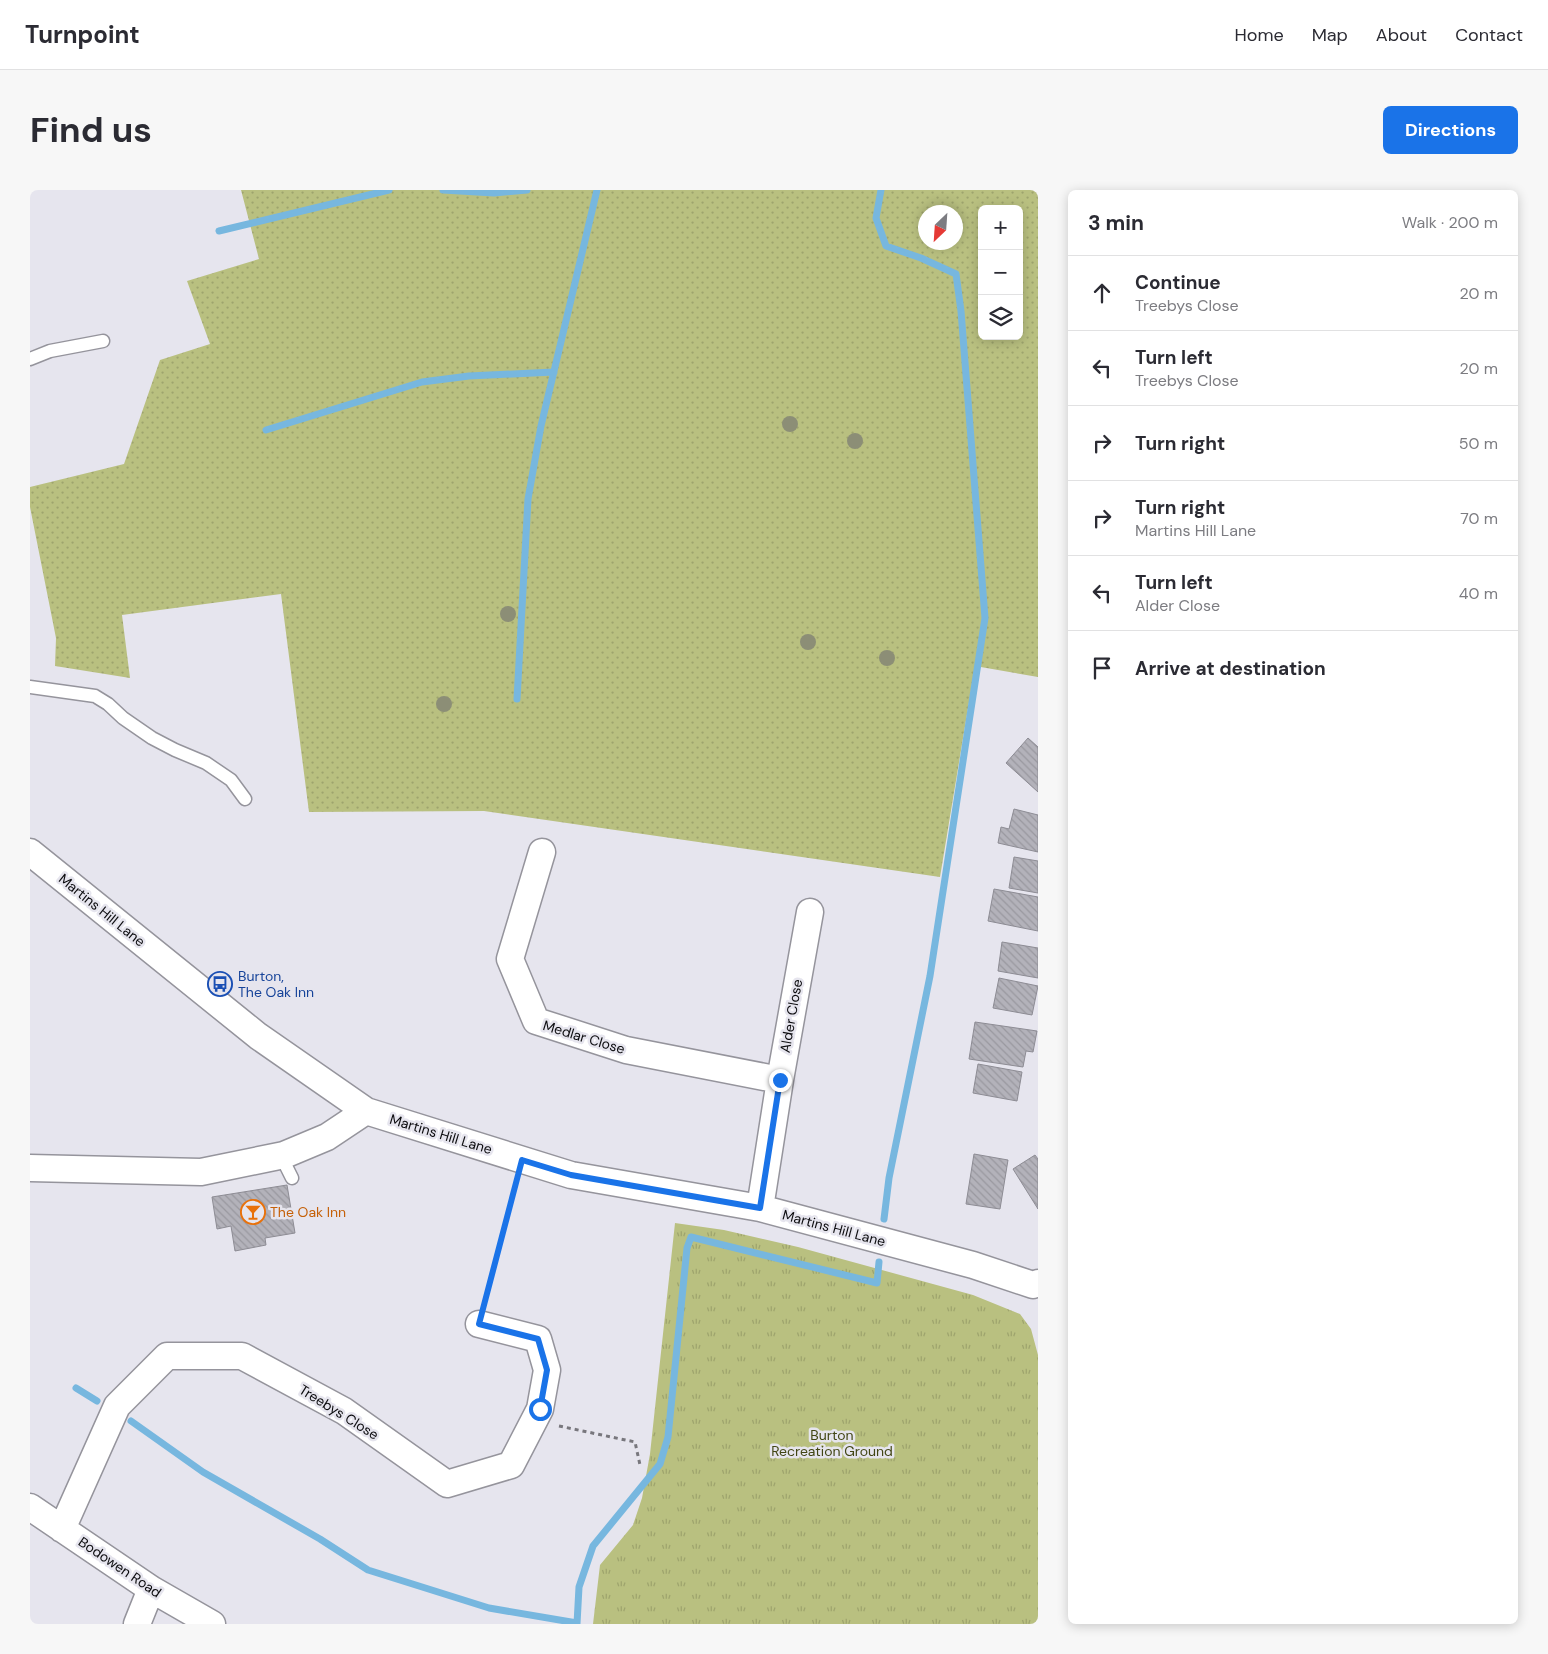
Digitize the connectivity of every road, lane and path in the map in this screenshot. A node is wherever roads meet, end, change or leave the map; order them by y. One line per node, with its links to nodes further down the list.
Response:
1 (103, 341): 2 (lane)
2 (30, 359)
3 (30, 687): 4 (lane)
4 (245, 800)
5 (30, 852): 9 (street, Martins Hill Lane)
6 (542, 852): 8 (street, Medlar Close)
7 (810, 912): 8 (street, Alder Close)
8 (780, 1080): 12 (street, Alder Close)
9 (366, 1111): 10 (street, Martins Hill Lane); 11 (street)
10 (522, 1160): 12 (street, Martins Hill Lane); 14 (path)
11 (30, 1168)
12 (760, 1208): 13 (street, Martins Hill Lane)
13 (1036, 1290)
14 (479, 1324): 15 (street, Treebys Close)
15 (534, 1421): 16 (path); 18 (street, Treebys Close)
16 (640, 1465)
17 (30, 1507): 18 (street, Bodowen Road)
18 (62, 1529): 19 (street, Bodowen Road)
19 (151, 1589): 20 (street); 21 (street, Bodowen Road)
20 (137, 1624)
21 (212, 1624)

